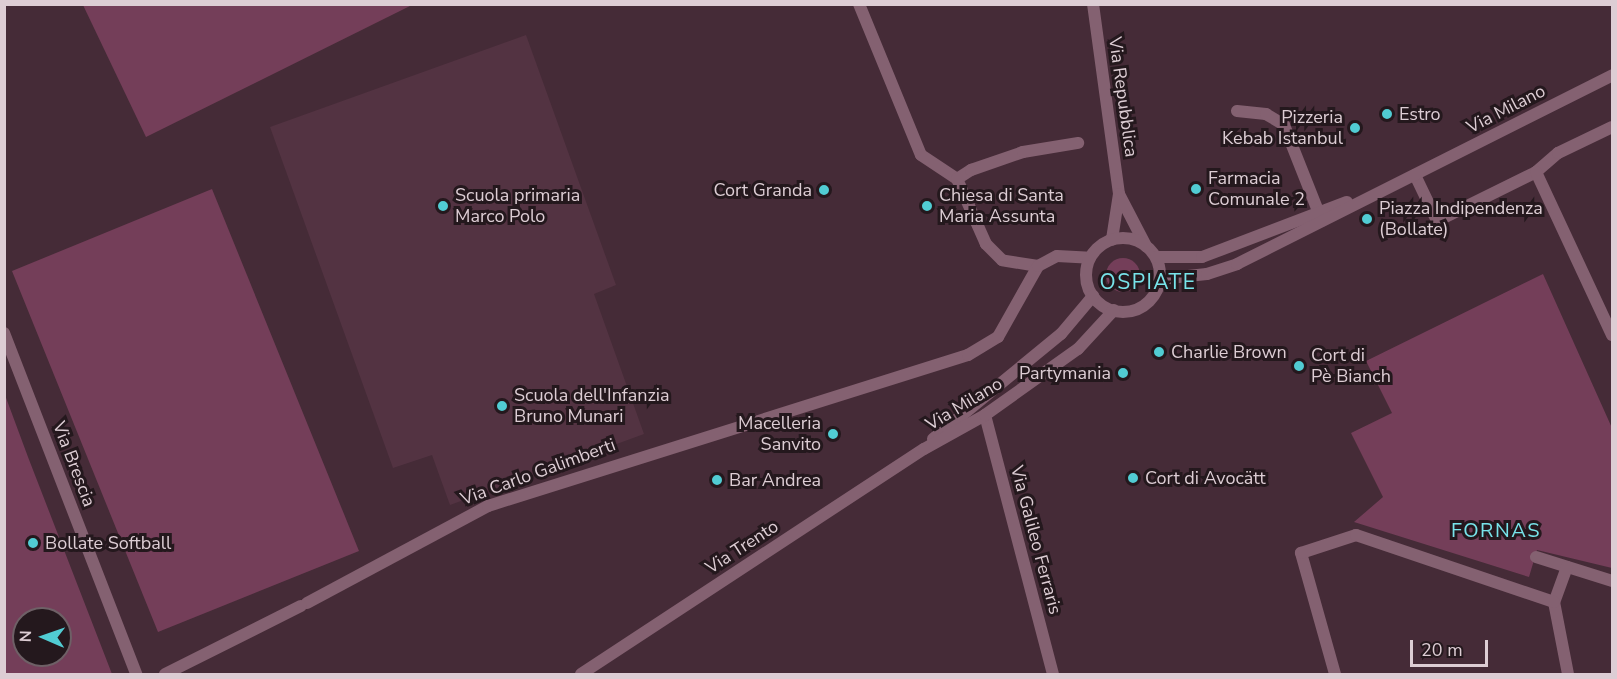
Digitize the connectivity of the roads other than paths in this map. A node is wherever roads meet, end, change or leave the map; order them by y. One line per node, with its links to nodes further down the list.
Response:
1 (859, 4): 9 (street)
2 (1094, 4): 10 (street, Via Repubblica)
3 (1612, 75): 8 (street, Via Milano)
4 (1236, 111): 11 (street)
5 (1612, 127): 7 (street)
6 (1078, 143): 9 (street)
7 (1536, 172): 8 (street); 21 (street)
8 (1415, 175): 11 (street, Via Milano)
9 (957, 179): 16 (street)
10 (1119, 194): 12 (street, Via Repubblica); 13 (street, Via Repubblica)
11 (1321, 218): 14 (street, Via Milano); 17 (street, Via Milano)
12 (1112, 239): 13 (street); 15 (street)
13 (1146, 246): 14 (street)
14 (1156, 257): 17 (street)
15 (1090, 258): 16 (street); 18 (street)
16 (1038, 266): 29 (street, Via Carlo Galimberti)
17 (1160, 279): 19 (street)
18 (1093, 296): 19 (street); 23 (street, Via Milano)
19 (1113, 310): 22 (street, Via Milano)
20 (4, 333): 28 (street, Via Brescia)
21 (1612, 335)
22 (985, 415): 23 (street, Via Milano); 31 (street, Via Galileo Ferraris)
23 (924, 449): 30 (street, Via Trento)
24 (1536, 557): 25 (street)
25 (1567, 567): 26 (street); 27 (street)
26 (1612, 581)
27 (1554, 602): 32 (street); 33 (street)
28 (136, 675)
29 (165, 675)
30 (581, 675)
31 (1053, 675)
32 (1335, 675)
33 (1568, 675)

